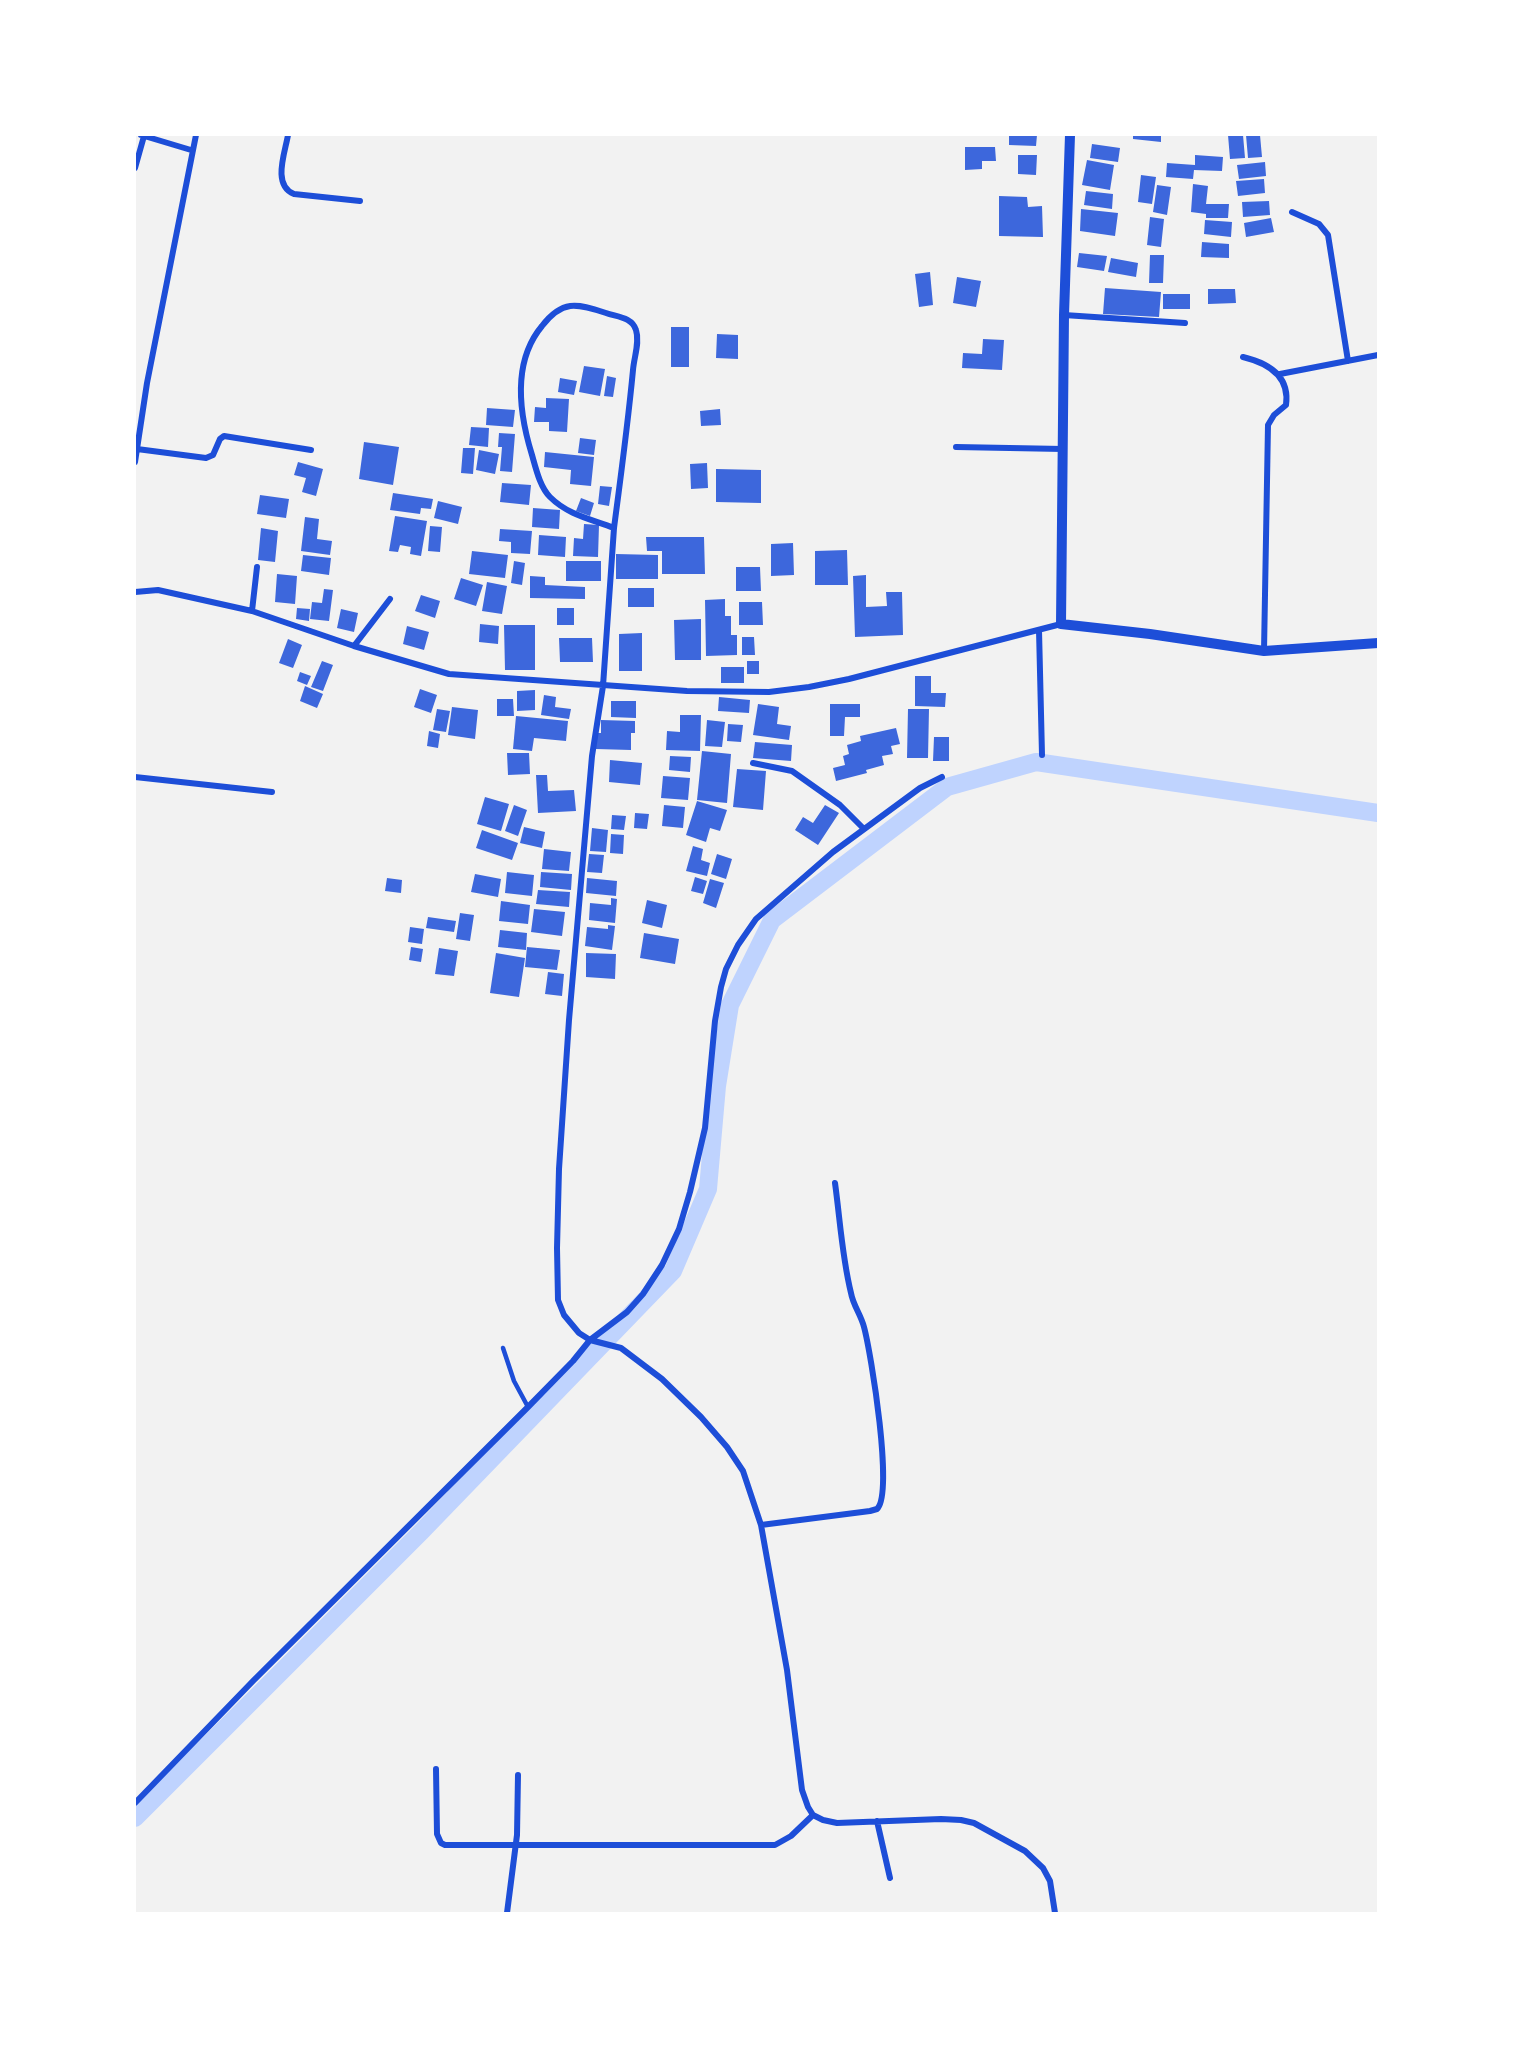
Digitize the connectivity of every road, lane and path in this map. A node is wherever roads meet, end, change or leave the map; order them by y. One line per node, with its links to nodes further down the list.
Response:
1 (196, 135): 5 (street)
2 (288, 135): 7 (street)
3 (1070, 135): 9 (street)
4 (142, 136): 5 (street); 6 (street)
5 (191, 150): 16 (street)
6 (135, 168)
7 (360, 201)
8 (1292, 212): 13 (street)
9 (1064, 315): 10 (street); 17 (street)
10 (1185, 323)
11 (1378, 355): 13 (street)
12 (1243, 357): 14 (street)
13 (1348, 361): 14 (street)
14 (1280, 374): 29 (street)
15 (956, 447): 17 (street)
16 (137, 449): 18 (street); 19 (street)
17 (1063, 449): 25 (street)
18 (311, 450)
19 (135, 462)
20 (614, 528): 20 (street); 30 (street)
21 (257, 567): 24 (street)
22 (135, 592): 24 (street)
23 (390, 600): 28 (street)
24 (252, 611): 28 (street)
25 (1061, 624): 26 (street); 29 (street)
26 (1039, 630): 30 (street); 31 (street)
27 (1378, 643): 29 (street)
28 (354, 646): 30 (street)
29 (1264, 651)
30 (603, 686): 38 (street)
31 (1042, 755)
32 (753, 763): 36 (street)
33 (135, 777): 35 (street)
34 (942, 777): 36 (street)
35 (272, 792)
36 (864, 829): 38 (street)
37 (836, 1183): 41 (street)
38 (591, 1340): 40 (street); 41 (street)
39 (503, 1348): 40 (lane)
40 (528, 1407): 44 (street)
41 (761, 1525): 45 (street)
42 (436, 1769): 47 (street)
43 (518, 1775): 47 (street)
44 (135, 1803)
45 (813, 1815): 46 (street); 47 (street)
46 (877, 1821): 48 (street); 50 (street)
47 (515, 1844): 49 (street)
48 (890, 1878)
49 (507, 1913)
50 (1055, 1913)

